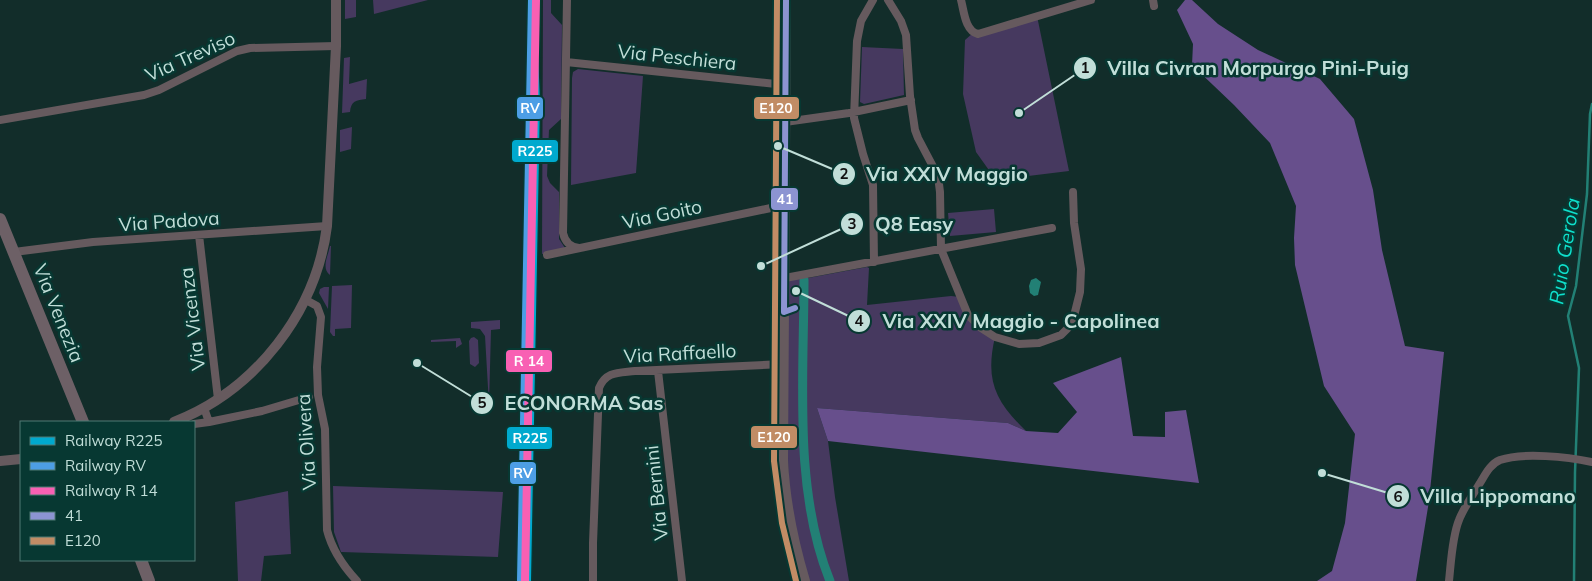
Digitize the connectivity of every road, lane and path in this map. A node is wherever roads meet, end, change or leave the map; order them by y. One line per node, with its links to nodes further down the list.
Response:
1 (336, 0): 8 (street)
2 (568, 0): 9 (street)
3 (786, 0): 10 (street)
4 (874, 0): 12 (street)
5 (888, 0): 11 (street)
6 (961, 0): 7 (street)
7 (1091, 0)
8 (336, 46): 13 (street, Via Treviso); 18 (street)
9 (566, 62): 10 (street, Via Peschiera); 21 (street)
10 (785, 85): 14 (street)
11 (911, 100): 12 (street); 22 (street)
12 (854, 112): 14 (street); 25 (street)
13 (0, 120)
14 (785, 122): 16 (street)
15 (1073, 192): 22 (street)
16 (785, 205): 21 (street, Via Goito); 26 (street)
17 (0, 219): 23 (main road, Via Venezia)
18 (328, 226): 20 (street, Via Padova); 27 (street)
19 (1052, 228): 22 (street)
20 (199, 235): 23 (street, Via Padova); 31 (street, Via Vicenza)
21 (579, 248): 24 (street, Via Goito)
22 (941, 249): 25 (street)
23 (14, 252): 33 (main road, Via Venezia)
24 (547, 255)
25 (874, 262): 26 (street)
26 (785, 278): 28 (street)
27 (306, 300): 31 (street); 42 (street, Via Olivera)
28 (783, 364): 29 (street, Via Raffaello); 45 (street)
29 (658, 370): 43 (street, Via Raffaello); 44 (street, Via Bernini)
30 (309, 398): 35 (street)
31 (218, 399): 32 (street)
32 (204, 408): 34 (street); 35 (street)
33 (81, 419)
34 (176, 421)
35 (208, 422): 36 (street)
36 (195, 424)
37 (20, 459): 38 (street)
38 (0, 461)
39 (1592, 462): 46 (street)
40 (141, 561): 41 (main road)
41 (149, 581)
42 (357, 581)
43 (594, 581)
44 (682, 581)
45 (805, 581)
46 (1449, 581)

